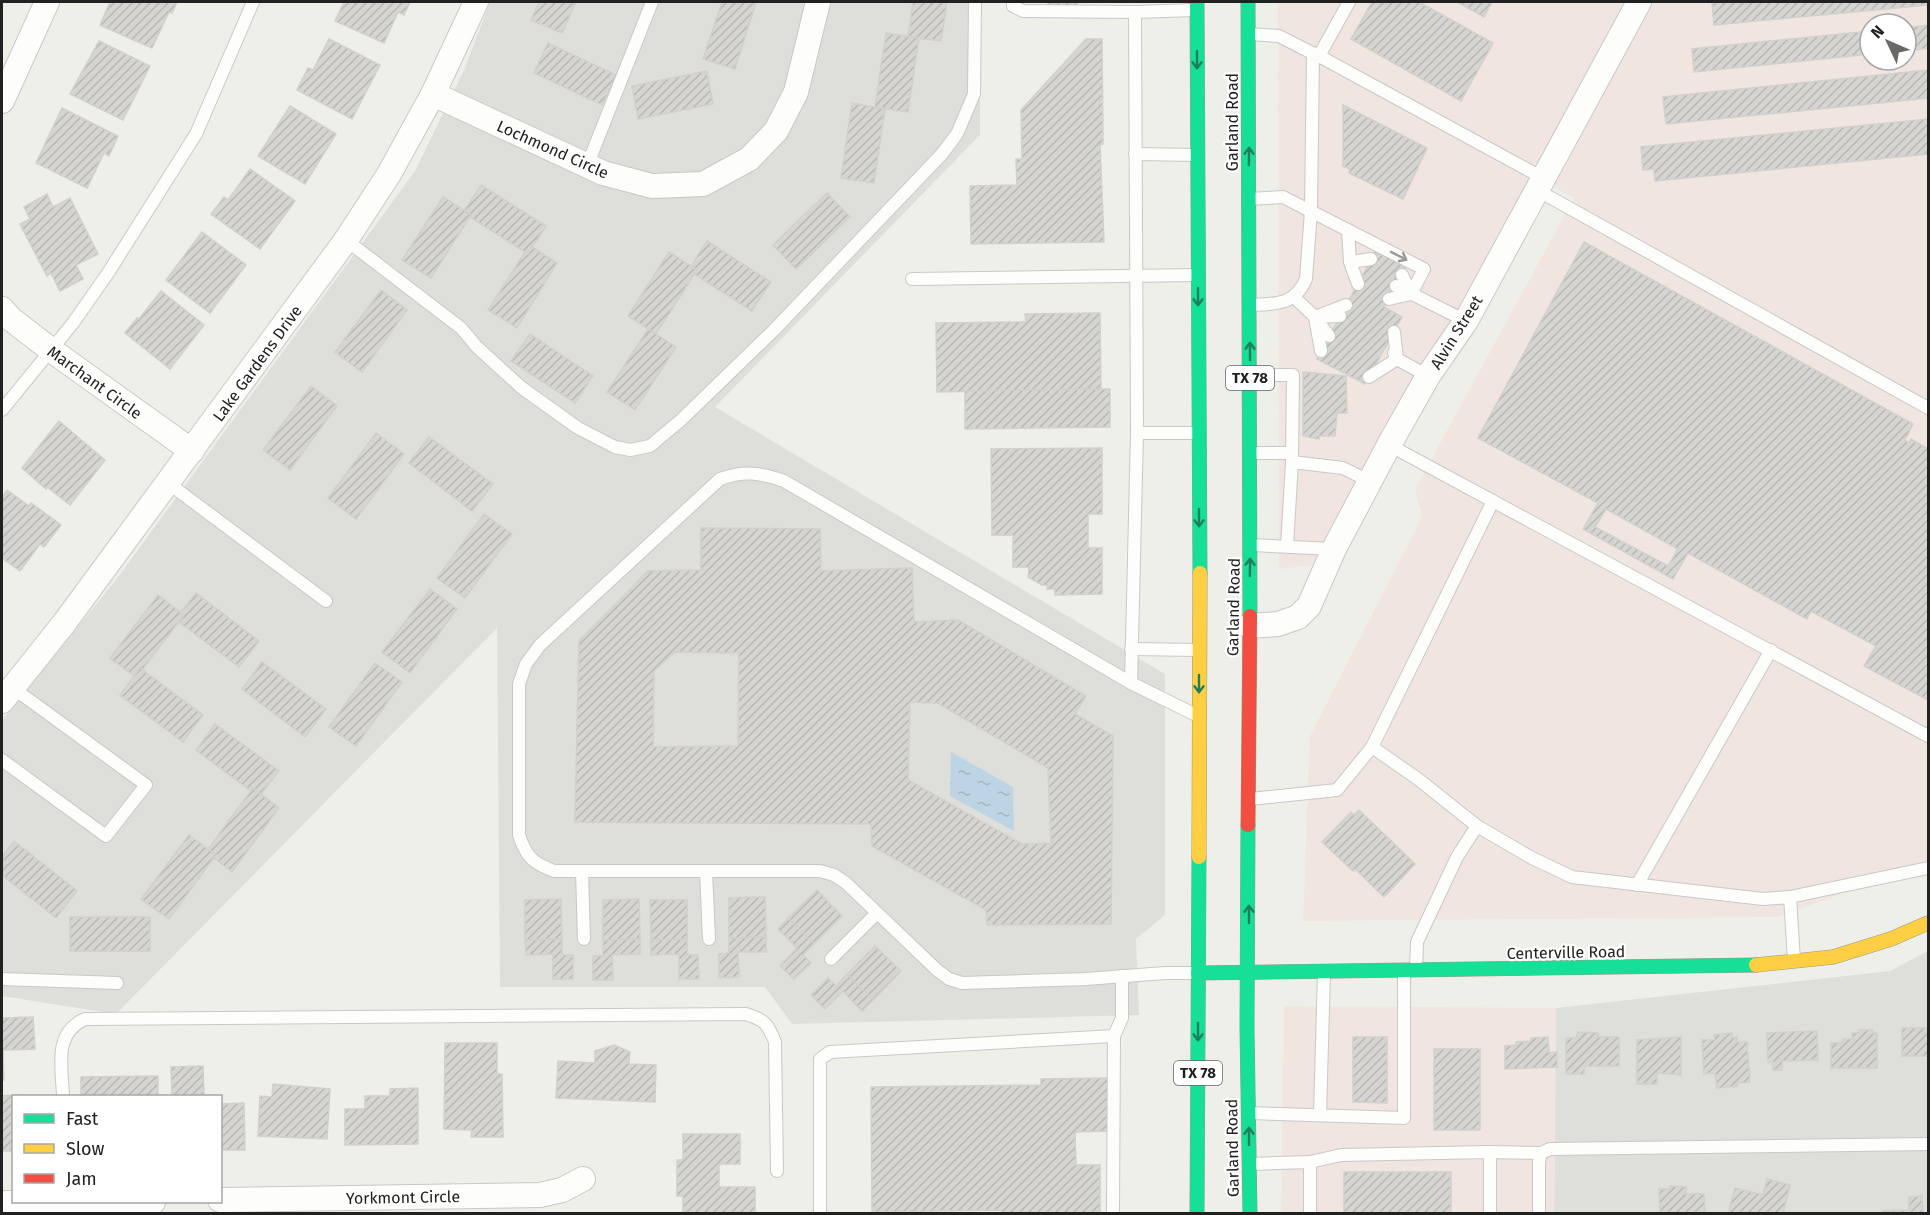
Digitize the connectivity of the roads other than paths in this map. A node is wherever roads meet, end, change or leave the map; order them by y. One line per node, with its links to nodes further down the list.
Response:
1 (47, 2): 17 (street)
2 (253, 2): 45 (lane)
3 (477, 2): 16 (street, Lake Gardens Drive)
4 (652, 2): 20 (lane)
5 (818, 2): 20 (street, Lochmond Circle)
6 (975, 2): 25 (lane)
7 (1013, 2): 12 (lane)
8 (1248, 2): 14 (main road, Garland Road / TX 78)
9 (1349, 2): 15 (lane)
10 (1639, 2): 21 (street, Alvin Street)
11 (1197, 6): 13 (lane); 19 (main road, Garland Road / TX 78, one-way to 19)
12 (1107, 7): 13 (lane)
13 (1135, 12): 18 (lane)
14 (1249, 34): 15 (lane); 22 (main road, Garland Road / TX 78, one-way to 14)
15 (1316, 55): 21 (lane); 23 (lane)
16 (433, 94): 20 (street, Lochmond Circle); 25 (street, Lake Gardens Drive)
17 (2, 101)
18 (1135, 154): 19 (lane); 28 (lane)
19 (1197, 155): 29 (main road, Garland Road / TX 78)
20 (587, 166)
21 (1540, 184): 41 (street, Alvin Street); 52 (lane)
22 (1248, 199): 23 (lane); 36 (main road, Garland Road / TX 78)
23 (1311, 211): 24 (lane); 34 (lane)
24 (1348, 230): 26 (lane); 33 (lane, one-way to 33)
25 (346, 240): 57 (street, Lake Gardens Drive)
26 (1350, 262): 27 (lane); 32 (lane)
27 (1368, 265)
28 (1136, 275): 29 (lane); 30 (lane); 54 (lane)
29 (1198, 275): 55 (main road, Garland Road / TX 78, one-way to 55)
30 (912, 279)
31 (1399, 281): 33 (lane)
32 (1358, 284)
33 (1411, 294): 35 (lane); 41 (lane)
34 (1294, 297): 36 (lane); 40 (lane)
35 (1389, 299)
36 (1250, 305): 49 (main road, Garland Road / TX 78, one-way to 36)
37 (1346, 305): 40 (lane)
38 (2, 309): 45 (street, Marchant Circle)
39 (1340, 316): 40 (lane)
40 (1315, 317): 43 (lane); 46 (lane)
41 (1466, 321): 50 (street, Alvin Street)
42 (1394, 332): 47 (lane)
43 (1329, 336)
44 (1388, 344): 47 (lane)
45 (51, 350): 53 (lane); 57 (street, Marchant Circle)
46 (1321, 351)
47 (1398, 359): 48 (lane); 50 (lane); 51 (lane)
48 (1377, 362)
49 (1250, 375): 58 (main road, Garland Road / TX 78); 59 (lane)
50 (1428, 376): 56 (street, Alvin Street)
51 (1369, 377)
52 (1929, 408)
53 (2, 410)
54 (1137, 433): 55 (lane); 68 (lane)
55 (1199, 433): 69 (main road, Garland Road / TX 78, one-way to 69)
56 (1389, 445): 60 (street, Alvin Street); 62 (lane)
57 (192, 452): 61 (street, Lake Gardens Drive)
58 (1248, 453): 59 (lane); 63 (main road, Garland Road / TX 78)
59 (1292, 458): 60 (lane); 64 (lane)
60 (1369, 481): 65 (street, Alvin Street)
61 (168, 483): 66 (lane); 72 (street, Lake Gardens Drive)
62 (1494, 501): 70 (lane); 75 (lane)
63 (1250, 544): 64 (lane); 67 (main road, Garland Road / TX 78, one-way to 63)
64 (1287, 546): 65 (lane)
65 (1334, 549): 67 (street, Alvin Street)
66 (326, 601)
67 (1244, 626): 77 (main road, Garland Road / TX 78)
68 (1131, 649): 69 (lane); 71 (lane)
69 (1200, 650): 73 (main road, Garland Road / TX 78, one-way to 73)
70 (1772, 650): 74 (lane); 82 (lane)
71 (1131, 683): 73 (lane); 80 (lane)
72 (7, 694): 76 (lane)
73 (1199, 717): 93 (main road, Garland Road / TX 78)
74 (1929, 736)
75 (1372, 747): 77 (lane); 78 (lane)
76 (2, 760)
77 (1249, 800): 91 (main road, Garland Road / TX 78, one-way to 77)
78 (1477, 826): 82 (lane); 90 (lane)
79 (1929, 868): 83 (lane)
80 (582, 871): 81 (lane); 86 (lane)
81 (706, 871): 84 (lane); 87 (lane)
82 (1637, 885): 83 (lane)
83 (1790, 897): 89 (lane)
84 (877, 913): 88 (lane); 94 (lane)
85 (1929, 923): 89 (main road, Centerville Road)
86 (584, 939)
87 (709, 939)
88 (831, 959)
89 (1794, 961): 90 (main road, Centerville Road)
90 (1410, 971): 92 (main road, Centerville Road); 100 (lane)
91 (1248, 972): 92 (main road, Centerville Road); 93 (main road, Centerville Road); 99 (main road, Garland Road / TX 78)
92 (1324, 972): 100 (lane)
93 (1198, 973): 94 (lane); 114 (main road, Garland Road / TX 78, one-way to 114)
94 (1122, 976): 97 (lane)
95 (2, 979): 96 (lane)
96 (117, 983)
97 (1114, 1036): 112 (lane); 113 (lane)
98 (63, 1095): 106 (lane)
99 (1249, 1113): 100 (lane); 105 (main road, Garland Road / TX 78, one-way to 99)
100 (1320, 1115)
101 (1929, 1144): 103 (lane)
102 (1490, 1152): 103 (lane); 104 (lane); 117 (lane)
103 (1541, 1153): 118 (lane)
104 (1310, 1162): 105 (lane); 116 (lane)
105 (1249, 1164): 115 (main road, Garland Road / TX 78)
106 (777, 1171)
107 (583, 1179): 108 (street, Yorkmont Circle)
108 (222, 1200)
109 (2, 1203): 111 (street)
110 (131, 1203): 111 (street)
111 (66, 1206)
112 (820, 1214)
113 (1113, 1214)
114 (1197, 1214)
115 (1250, 1214)
116 (1310, 1214)
117 (1490, 1214)
118 (1539, 1214)

